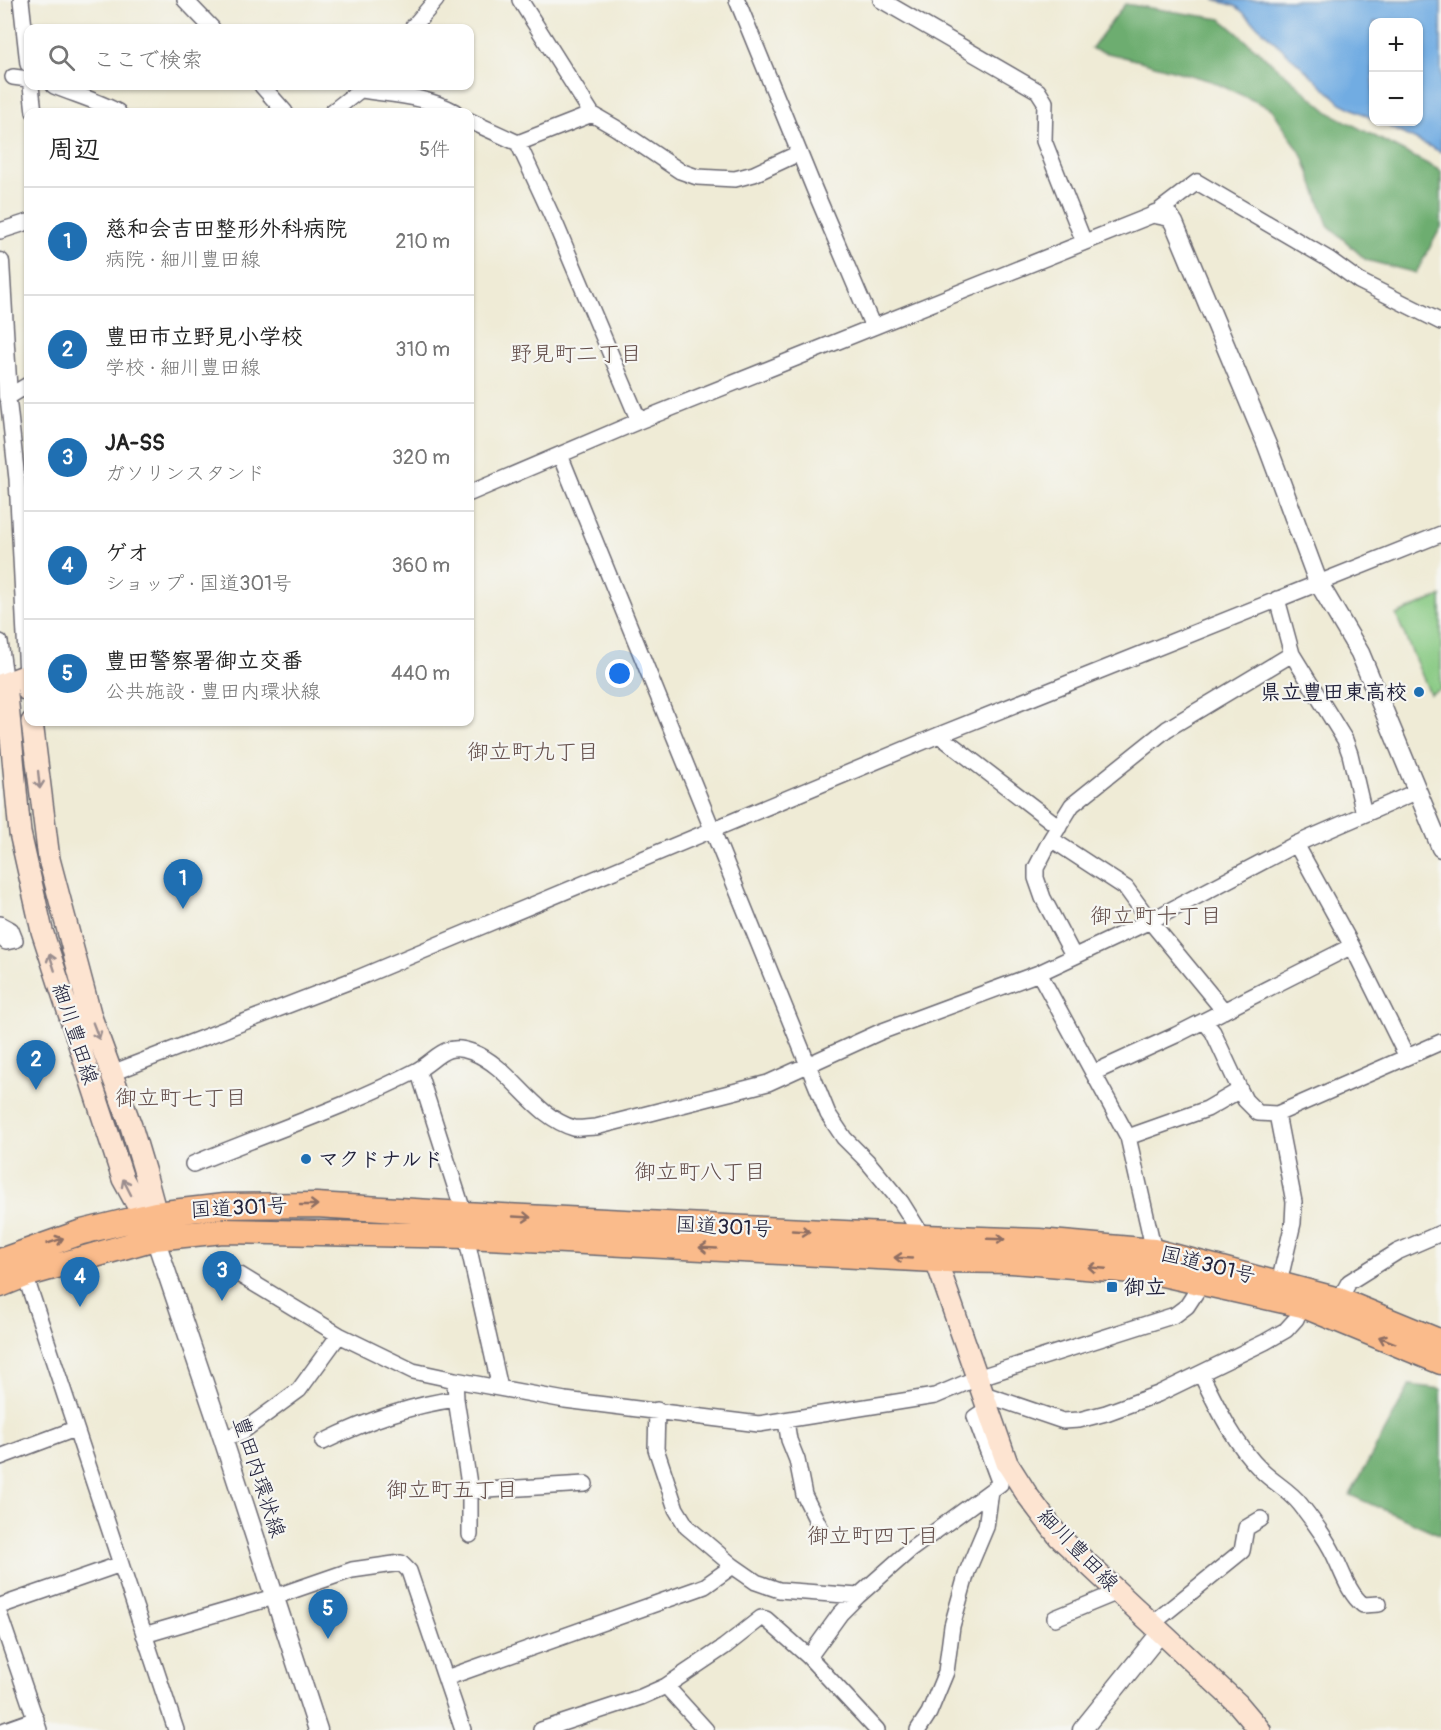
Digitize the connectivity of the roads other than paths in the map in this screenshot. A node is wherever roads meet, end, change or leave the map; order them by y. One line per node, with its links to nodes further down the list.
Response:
1 (21, 0): 9 (street)
2 (185, 0): 7 (street)
3 (436, 0): 8 (street)
4 (520, 0): 20 (street)
5 (737, 0): 23 (street)
6 (881, 0): 27 (street)
7 (208, 24)
8 (415, 24)
9 (24, 27)
10 (31, 90): 15 (street)
11 (63, 90): 16 (street)
12 (266, 90): 17 (street)
13 (361, 90): 18 (street)
14 (375, 90): 19 (street)
15 (34, 108)
16 (110, 108)
17 (281, 108)
18 (337, 108)
19 (448, 108)
20 (592, 114): 22 (street); 23 (street)
21 (474, 123): 22 (street)
22 (518, 143): 33 (street)
23 (799, 153): 30 (street)
24 (1155, 214): 27 (street); 29 (street); 37 (street)
25 (24, 223): 26 (street)
26 (0, 231)
27 (1084, 242): 30 (street)
28 (0, 262): 32 (street)
29 (1441, 322)
30 (873, 327): 33 (street)
31 (24, 387): 32 (street)
32 (8, 397): 39 (street)
33 (639, 422): 34 (street)
34 (560, 455): 35 (street); 48 (street)
35 (474, 487)
36 (1441, 534): 37 (street)
37 (1318, 582): 38 (street); 46 (street)
38 (1277, 598): 41 (street); 45 (street)
39 (24, 607)
40 (0, 642): 43 (street)
41 (1292, 654): 47 (street); 49 (street)
42 (24, 681): 43 (main road)
43 (3, 685): 70 (main road, 細川豊田線, one-way to 43)
44 (32, 726): 64 (main road, 細川豊田線, one-way to 64)
45 (939, 735): 48 (street); 49 (street)
46 (1418, 791): 47 (street); 51 (street)
47 (1364, 814): 50 (street)
48 (710, 830): 62 (street); 64 (street)
49 (1055, 833): 52 (street); 56 (street)
50 (1296, 844): 52 (street); 55 (street)
51 (1441, 848)
52 (1150, 921): 56 (street); 58 (street)
53 (0, 924): 54 (street)
54 (0, 936)
55 (1352, 946): 58 (street); 61 (street)
56 (1073, 955): 57 (street)
57 (1039, 973): 62 (street); 65 (street)
58 (1224, 1011): 59 (street)
59 (1204, 1021): 65 (street); 66 (street)
60 (1441, 1042): 61 (street)
61 (1407, 1057): 67 (street)
62 (808, 1065): 63 (street); 73 (street)
63 (418, 1070): 69 (street); 71 (street)
64 (112, 1073): 70 (main road, 細川豊田線)
65 (1093, 1073): 68 (street)
66 (1240, 1090): 67 (street); 68 (street)
67 (1277, 1114): 81 (street)
68 (1128, 1137): 75 (street)
69 (193, 1164)
70 (150, 1216): 71 (highway, 国道301号, one-way to 71); 74 (main road, 細川豊田線); 77 (highway, 国道301号, one-way to 70)
71 (465, 1225): 73 (highway, 国道301号, one-way to 73); 74 (highway, 国道301号); 76 (highway, 国道301号, one-way to 71); 90 (street)
72 (1441, 1233): 83 (street)
73 (924, 1237): 75 (highway, 国道301号, one-way to 75); 76 (street)
74 (156, 1238): 78 (highway, 国道301号); 96 (street, 豊田内環状線)
75 (1154, 1251): 81 (highway, 国道301号)
76 (936, 1260): 80 (highway, 国道301号, one-way to 76); 91 (main road, 細川豊田線)
77 (0, 1261)
78 (25, 1275): 82 (highway, 国道301号); 95 (street)
79 (240, 1275): 85 (street)
80 (1202, 1282): 84 (highway, 国道301号); 91 (street)
81 (1280, 1283): 83 (highway, 国道301号)
82 (0, 1285)
83 (1338, 1300): 86 (highway, 国道301号)
84 (1302, 1305): 87 (highway, 国道301号, one-way to 84); 88 (street)
85 (339, 1335): 89 (street); 96 (street)
86 (1441, 1342)
87 (1441, 1362)
88 (1201, 1374): 91 (street); 110 (street)
89 (455, 1380): 90 (street); 92 (street)
90 (500, 1388): 93 (street)
91 (982, 1394): 94 (street); 101 (street); 107 (main road, 細川豊田線)
92 (456, 1400): 97 (street); 100 (street)
93 (657, 1410): 94 (street); 106 (street)
94 (786, 1421): 103 (street)
95 (75, 1429): 98 (street); 105 (street)
96 (224, 1439): 109 (street, 豊田内環状線)
97 (322, 1442)
98 (0, 1457)
99 (585, 1484): 100 (street)
100 (470, 1491): 104 (street)
101 (991, 1491): 108 (street); 127 (street)
102 (1261, 1519): 114 (street)
103 (820, 1527)
104 (470, 1535)
105 (120, 1564): 111 (street); 115 (street)
106 (732, 1566): 108 (street); 117 (street)
107 (1118, 1592): 113 (street); 114 (main road, 細川豊田線)
108 (858, 1596): 116 (street)
109 (274, 1597): 115 (street); 117 (street); 122 (street, 豊田内環状線)
110 (1379, 1604)
111 (0, 1606)
112 (0, 1616): 119 (street)
113 (1055, 1618)
114 (1157, 1628): 128 (street); 129 (main road, 細川豊田線)
115 (144, 1635): 121 (street)
116 (809, 1657): 118 (street); 126 (street)
117 (446, 1678): 123 (street)
118 (666, 1686): 124 (street); 125 (street)
119 (38, 1725): 120 (street)
120 (5, 1730)
121 (176, 1730)
122 (318, 1730)
123 (463, 1730)
124 (541, 1730)
125 (706, 1730)
126 (877, 1730)
127 (918, 1730)
128 (1082, 1730)
129 (1260, 1730)

